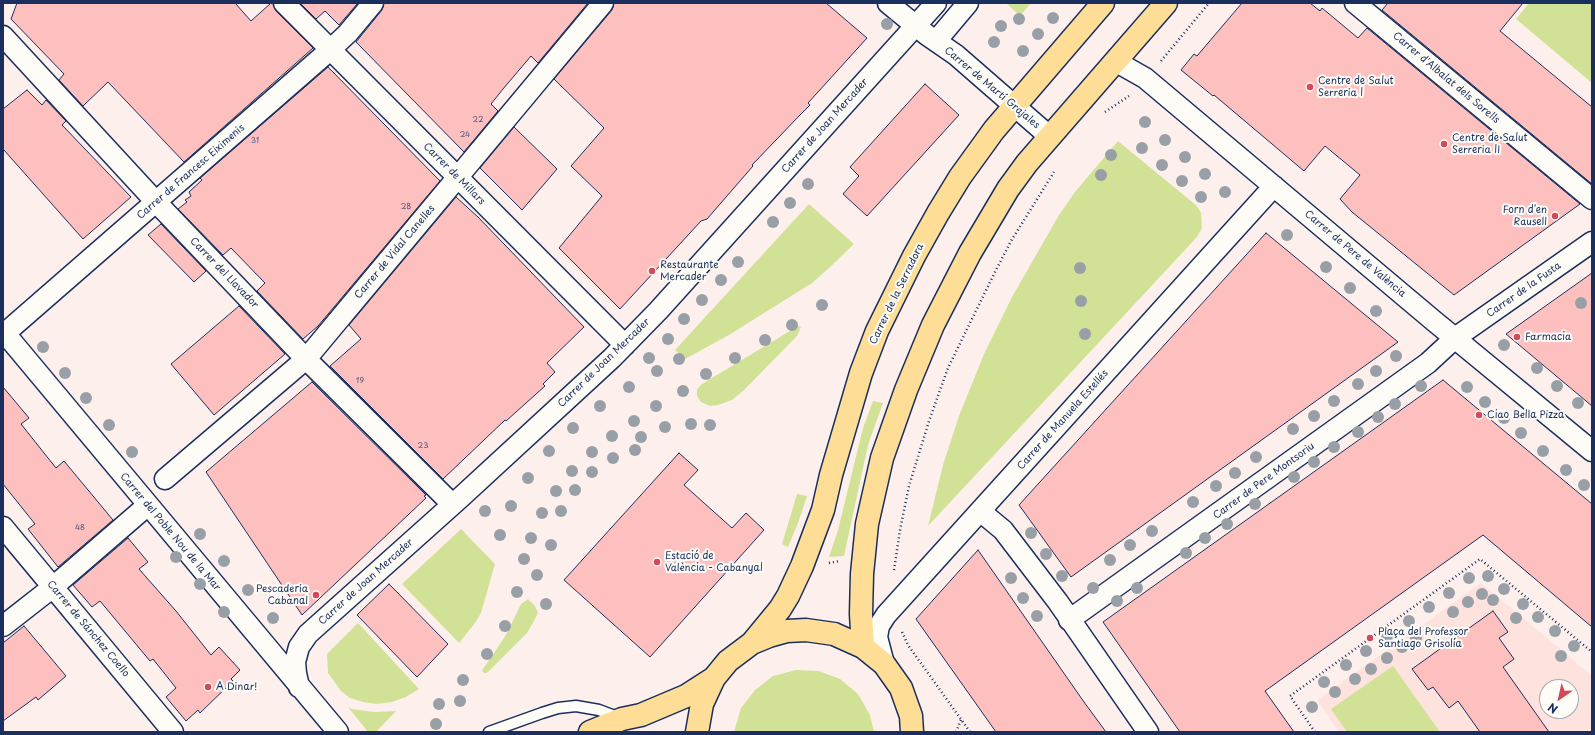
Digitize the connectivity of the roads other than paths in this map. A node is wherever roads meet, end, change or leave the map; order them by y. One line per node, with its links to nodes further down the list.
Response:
1 (284, 3): 13 (street, Carrer de Millars)
2 (373, 3): 13 (street, Carrer de Francesc Eiximenis)
3 (603, 3): 17 (street, Carrer de Vidal Canelles)
4 (888, 3): 10 (street, Carrer de Martí Grajales)
5 (936, 3): 10 (street)
6 (968, 3): 12 (street, Carrer de Martí Grajales)
7 (1103, 3): 15 (main road, Carrer de la Serradora)
8 (1166, 3): 14 (main road)
9 (1355, 3): 19 (street, Carrer d'Albalat dels Sorells)
10 (916, 26): 12 (street, Carrer de Martí Grajales); 24 (street, Carrer de Joan Mercader)
11 (3, 36): 20 (street, Carrer del Llavador)
12 (936, 41): 15 (street, Carrer de Martí Grajales)
13 (330, 50): 17 (street, Carrer de Millars); 20 (street, Carrer de Francesc Eiximenis)
14 (1115, 61): 16 (main road); 18 (street, Carrer de Pere de València)
15 (1015, 106): 16 (street, Carrer de Martí Grajales); 35 (main road, Carrer de la Serradora)
16 (1049, 136): 36 (main road)
17 (457, 176): 24 (street, Carrer de Millars); 25 (street, Carrer de Vidal Canelles)
18 (1274, 186): 23 (street, Carrer de Pere de València); 30 (street, Carrer de Manuela Estellés)
19 (1592, 199)
20 (156, 202): 22 (street, Carrer de Francesc Eiximenis); 25 (street, Carrer del Llavador)
21 (1592, 242): 23 (street, Carrer de la Fusta)
22 (4, 333): 29 (street, Carrer del Poble Nou de la Mar)
23 (1455, 338): 26 (street, Carrer de Pere de València); 33 (street, Carrer de Pere Montsoriu)
24 (625, 345): 28 (street, Carrer de Joan Mercader)
25 (306, 359): 27 (street, Carrer de Vidal Canelles); 28 (street, Carrer del Llavador)
26 (1592, 451)
27 (165, 479)
28 (452, 504): 39 (street, Carrer de Joan Mercader)
29 (148, 505): 32 (street); 39 (street, Carrer del Poble Nou de la Mar)
30 (980, 511): 33 (street); 37 (street, Carrer de Manuela Estellés)
31 (3, 527): 32 (street, Carrer de Sánchez Coello)
32 (53, 587): 34 (street); 41 (street, Carrer de Sánchez Coello)
33 (1069, 620): 47 (street)
34 (3, 626)
35 (752, 643): 36 (main road); 38 (main road)
36 (864, 647): 37 (main road)
37 (884, 664): 46 (main road)
38 (714, 678): 40 (main road); 45 (main road)
39 (299, 687): 42 (street, Carrer del Poble Nou de la Mar)
40 (622, 719): 43 (lane); 44 (main road)
41 (173, 732)
42 (338, 732)
43 (489, 732)
44 (590, 732)
45 (697, 732)
46 (912, 732)
47 (1148, 732)

